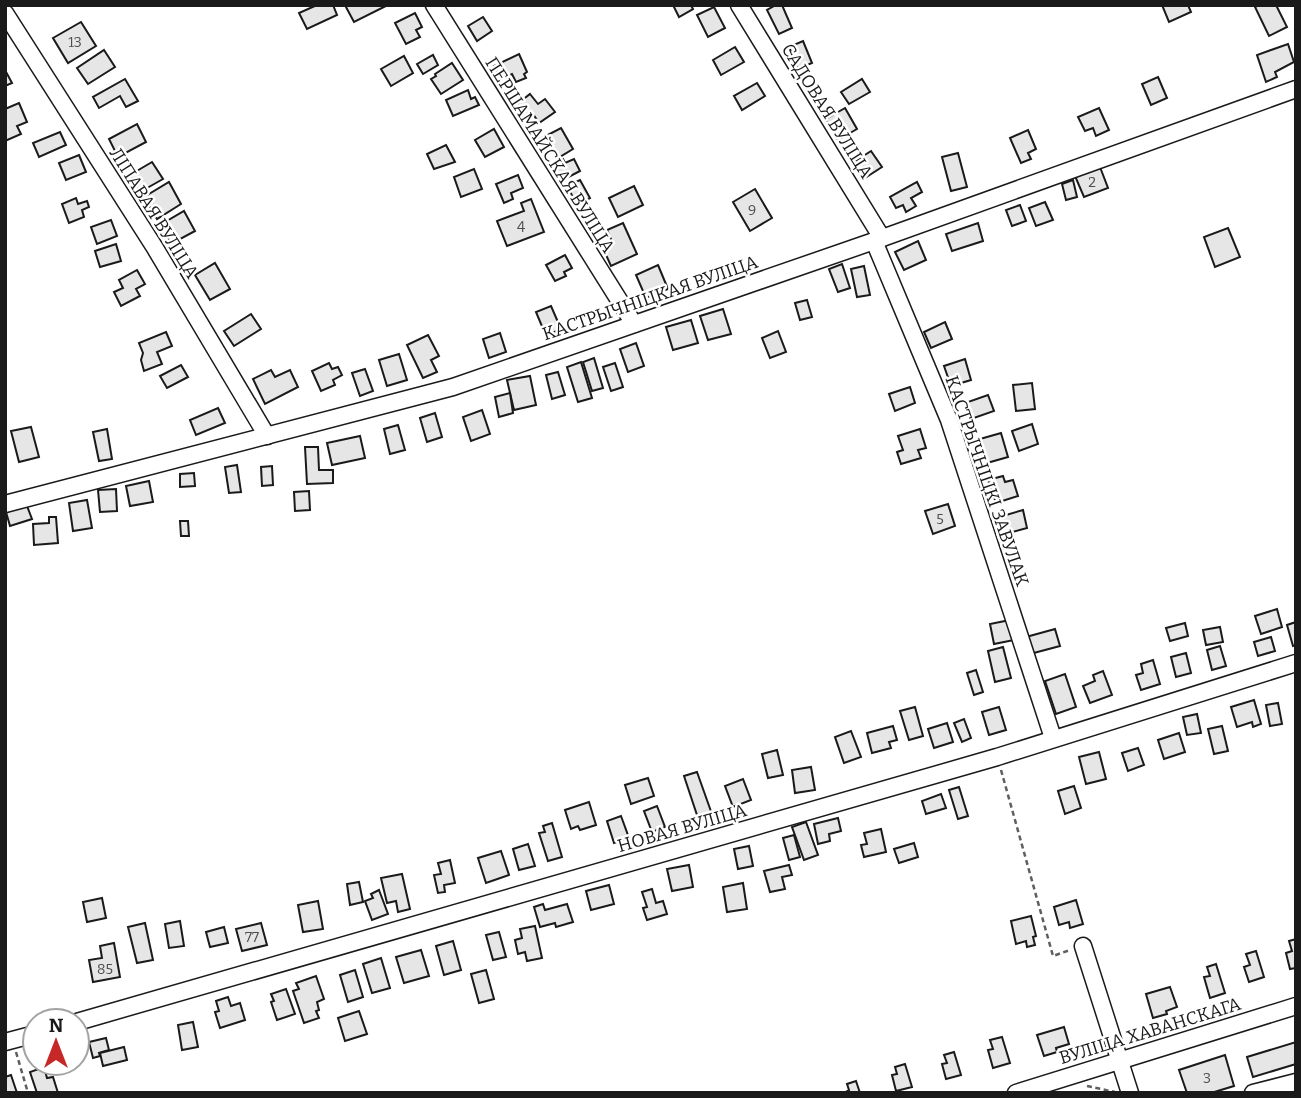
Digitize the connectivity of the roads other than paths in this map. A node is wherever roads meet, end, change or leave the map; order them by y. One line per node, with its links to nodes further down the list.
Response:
1 (434, 5): 6 (street, ПЕРШАМАЙСКАЯ ВУЛІЦА)
2 (738, 5): 5 (street, САДОВАЯ ВУЛІЦА)
3 (5, 13): 7 (street, ЛІПАВАЯ ВУЛІЦА)
4 (1296, 89): 5 (street, КАСТРЫЧНІЦКАЯ ВУЛІЦА)
5 (878, 240): 6 (street, КАСТРЫЧНІЦКАЯ ВУЛІЦА); 10 (street, КАСТРЫЧНІЦКІ ЗАВУЛАК)
6 (634, 324): 7 (street, КАСТРЫЧНІЦКАЯ ВУЛІЦА)
7 (267, 436): 8 (street, КАСТРЫЧНІЦКАЯ ВУЛІЦА)
8 (5, 504)
9 (1296, 663): 10 (street, НОВАЯ ВУЛІЦА)
10 (1053, 738): 13 (street, НОВАЯ ВУЛІЦА)
11 (1083, 946): 14 (street)
12 (1296, 1006): 14 (street, ВУЛІЦА ХАВАНСКАГА)
13 (91, 1018)
14 (1119, 1059): 16 (street, ВУЛІЦА ХАВАНСКАГА); 17 (street)
15 (1296, 1082): 18 (street)
16 (1016, 1093)
17 (1130, 1093)
18 (1253, 1093)

